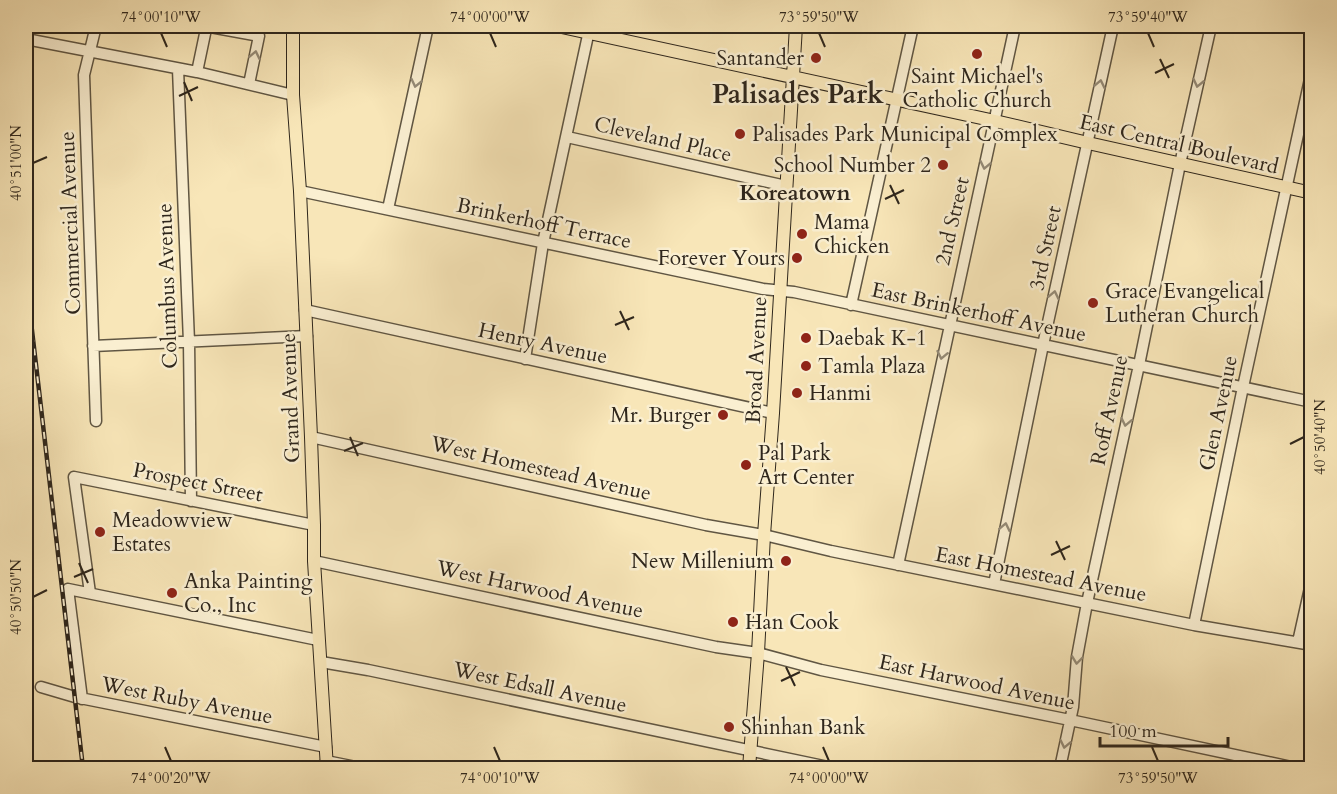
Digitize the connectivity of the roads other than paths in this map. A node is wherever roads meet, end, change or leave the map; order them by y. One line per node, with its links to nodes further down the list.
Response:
1 (96, 26): 13 (street, Commercial Avenue)
2 (205, 26): 16 (street); 18 (street, one-way to 2)
3 (293, 26): 19 (main road, Grand Avenue)
4 (429, 26): 29 (street, one-way to 29)
5 (557, 26): 11 (main road, East Central Boulevard)
6 (796, 26): 17 (main road, Broad Avenue)
7 (913, 26): 20 (street)
8 (1014, 26): 21 (street, 2nd Street)
9 (1113, 26): 23 (street, 3rd Street, one-way to 9)
10 (1211, 26): 24 (street, Roff Avenue, one-way to 24)
11 (589, 29): 17 (main road, East Central Boulevard); 22 (street)
12 (26, 39): 13 (street)
13 (89, 51): 14 (street); 38 (street, Commercial Avenue)
14 (178, 69): 16 (street); 36 (street, Columbus Avenue)
15 (1311, 70): 26 (street, Glen Avenue)
16 (197, 72): 18 (street)
17 (792, 77): 20 (main road, East Central Boulevard); 25 (main road, Broad Avenue)
18 (249, 84): 19 (street)
19 (293, 94): 27 (main road, Grand Avenue)
20 (897, 99): 21 (main road, East Central Boulevard); 32 (street)
21 (994, 121): 23 (main road, East Central Boulevard); 34 (street, 2nd Street, one-way to 34)
22 (567, 137): 25 (street, Cleveland Place); 30 (street)
23 (1088, 143): 24 (main road, East Central Boulevard); 37 (street, 3rd Street, one-way to 23)
24 (1180, 164): 26 (main road, East Central Boulevard); 40 (street, Roff Avenue)
25 (786, 186): 31 (main road, Broad Avenue)
26 (1286, 188): 28 (main road, East Central Boulevard); 41 (street, Glen Avenue)
27 (300, 191): 29 (street, Brinkerhoff Terrace); 33 (main road, Grand Avenue)
28 (1311, 193)
29 (388, 209): 30 (street, Brinkerhoff Terrace)
30 (543, 243): 31 (street, Brinkerhoff Terrace); 39 (street)
31 (780, 291): 32 (street, East Brinkerhoff Avenue); 43 (main road, Broad Avenue)
32 (851, 305): 34 (street, East Brinkerhoff Avenue)
33 (305, 310): 35 (main road, Grand Avenue); 39 (street, Henry Avenue)
34 (949, 325): 37 (street, East Brinkerhoff Avenue); 50 (street, 2nd Street, one-way to 50)
35 (306, 336): 36 (street); 45 (main road, Grand Avenue)
36 (189, 342): 38 (street); 46 (street, Columbus Avenue)
37 (1043, 345): 40 (street, East Brinkerhoff Avenue); 52 (street, 3rd Street, one-way to 37)
38 (93, 346): 44 (street, Commercial Avenue)
39 (525, 359): 43 (street, Henry Avenue)
40 (1139, 365): 41 (street, East Brinkerhoff Avenue); 54 (street, Roff Avenue, one-way to 54)
41 (1243, 387): 42 (street, East Brinkerhoff Avenue); 55 (street, Glen Avenue)
42 (1311, 402)
43 (773, 413): 48 (main road, Broad Avenue)
44 (96, 421)
45 (311, 436): 47 (main road, Grand Avenue); 48 (street, West Homestead Avenue)
46 (191, 501): 47 (street, Prospect Street); 53 (street, Prospect Street)
47 (314, 525): 49 (main road, Grand Avenue)
48 (764, 535): 50 (street, East Homestead Avenue); 59 (main road, Broad Avenue)
49 (314, 561): 56 (main road, Grand Avenue); 59 (street, West Harwood Avenue)
50 (898, 565): 52 (street, East Homestead Avenue)
51 (1311, 579): 57 (street)
52 (993, 584): 54 (street, East Homestead Avenue)
53 (90, 593): 56 (street); 62 (street)
54 (1088, 603): 55 (street, East Homestead Avenue); 63 (street, Roff Avenue, one-way to 63)
55 (1194, 625): 57 (street, East Homestead Avenue)
56 (318, 640): 60 (main road, Grand Avenue)
57 (1298, 642): 58 (street, East Homestead Avenue)
58 (1311, 645)
59 (758, 653): 63 (street, East Harwood Avenue); 65 (main road, Broad Avenue)
60 (321, 662): 64 (main road, Grand Avenue); 65 (street, West Edsall Avenue)
61 (41, 687): 62 (street, West Ruby Avenue)
62 (82, 699): 64 (street, West Ruby Avenue)
63 (1070, 720): 70 (street, Roff Avenue, one-way to 70); 71 (street, East Harwood Avenue)
64 (326, 747): 66 (main road, Grand Avenue)
65 (750, 751): 68 (main road, Broad Avenue); 69 (street, West Edsall Avenue)
66 (326, 765): 67 (street)
67 (361, 768)
68 (749, 768)
69 (833, 768)
70 (1060, 768)
71 (1296, 768)

